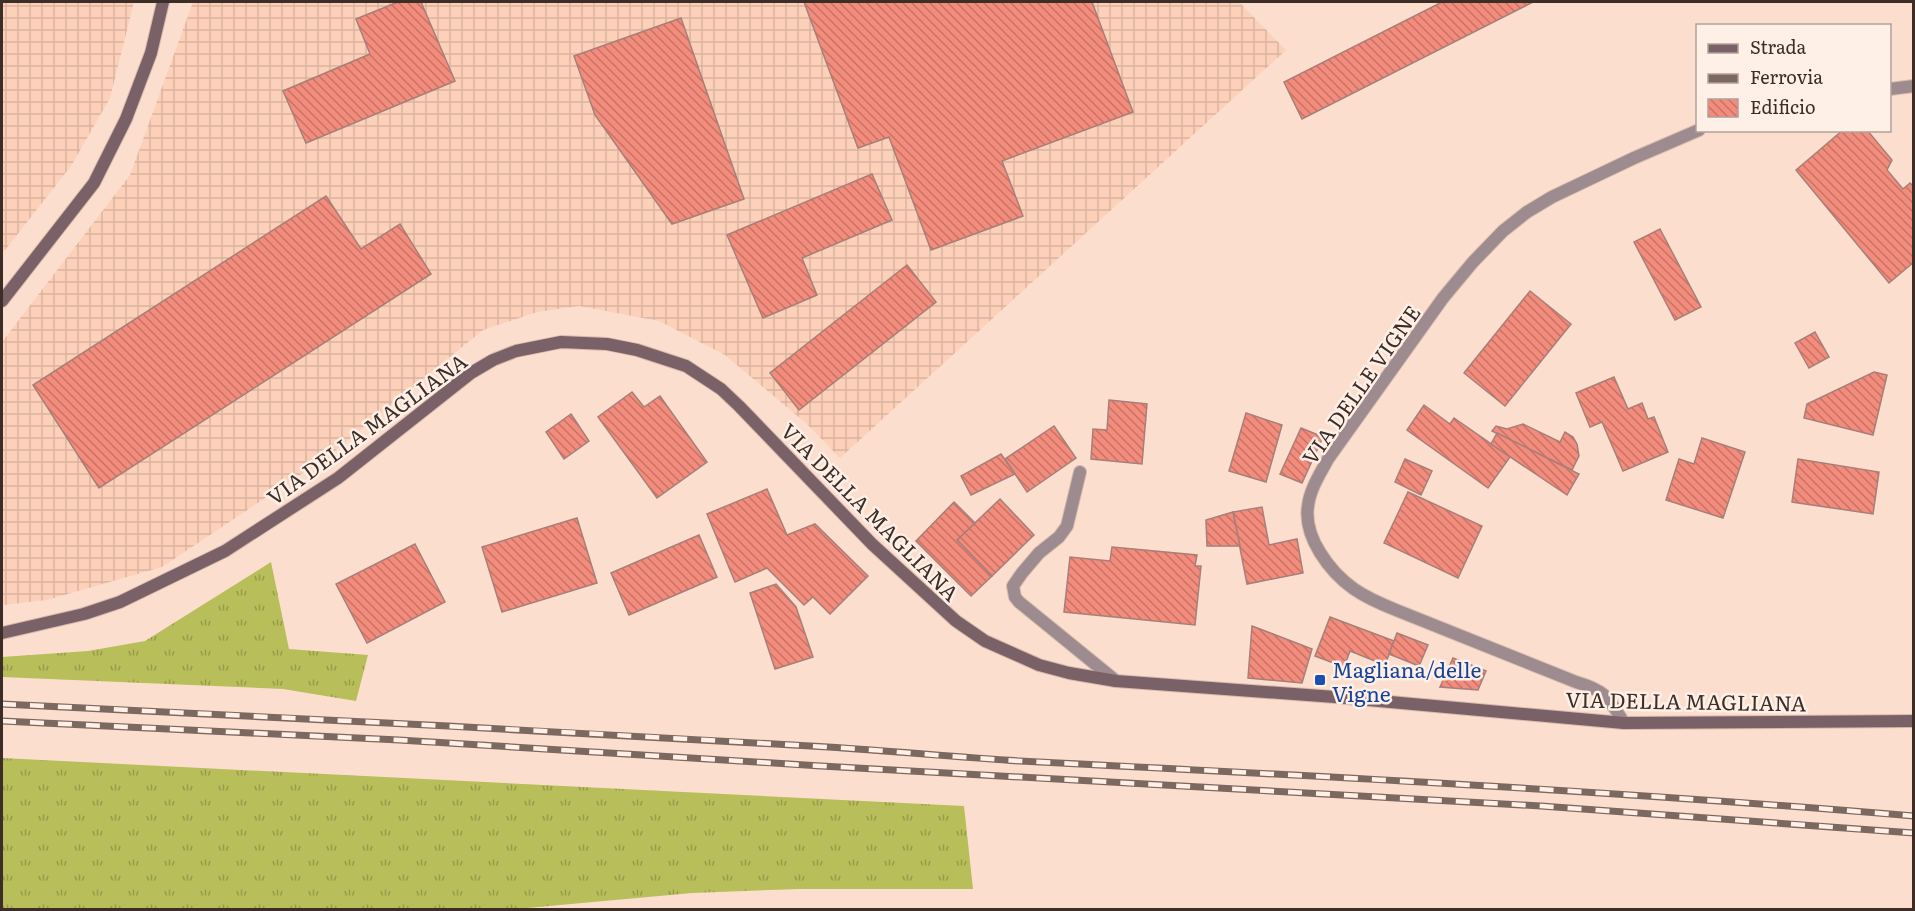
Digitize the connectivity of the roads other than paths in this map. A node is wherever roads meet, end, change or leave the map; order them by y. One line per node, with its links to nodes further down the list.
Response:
1 (163, 2): 5 (main road)
2 (1914, 86): 3 (street)
3 (1891, 89)
4 (1696, 131): 10 (street, VIA DELLE VIGNE)
5 (2, 301)
6 (1080, 472): 8 (street)
7 (2, 633): 8 (main road, VIA DELLA MAGLIANA)
8 (1116, 681): 10 (main road, VIA DELLA MAGLIANA)
9 (1914, 722): 10 (main road, VIA DELLA MAGLIANA)
10 (1624, 723)

